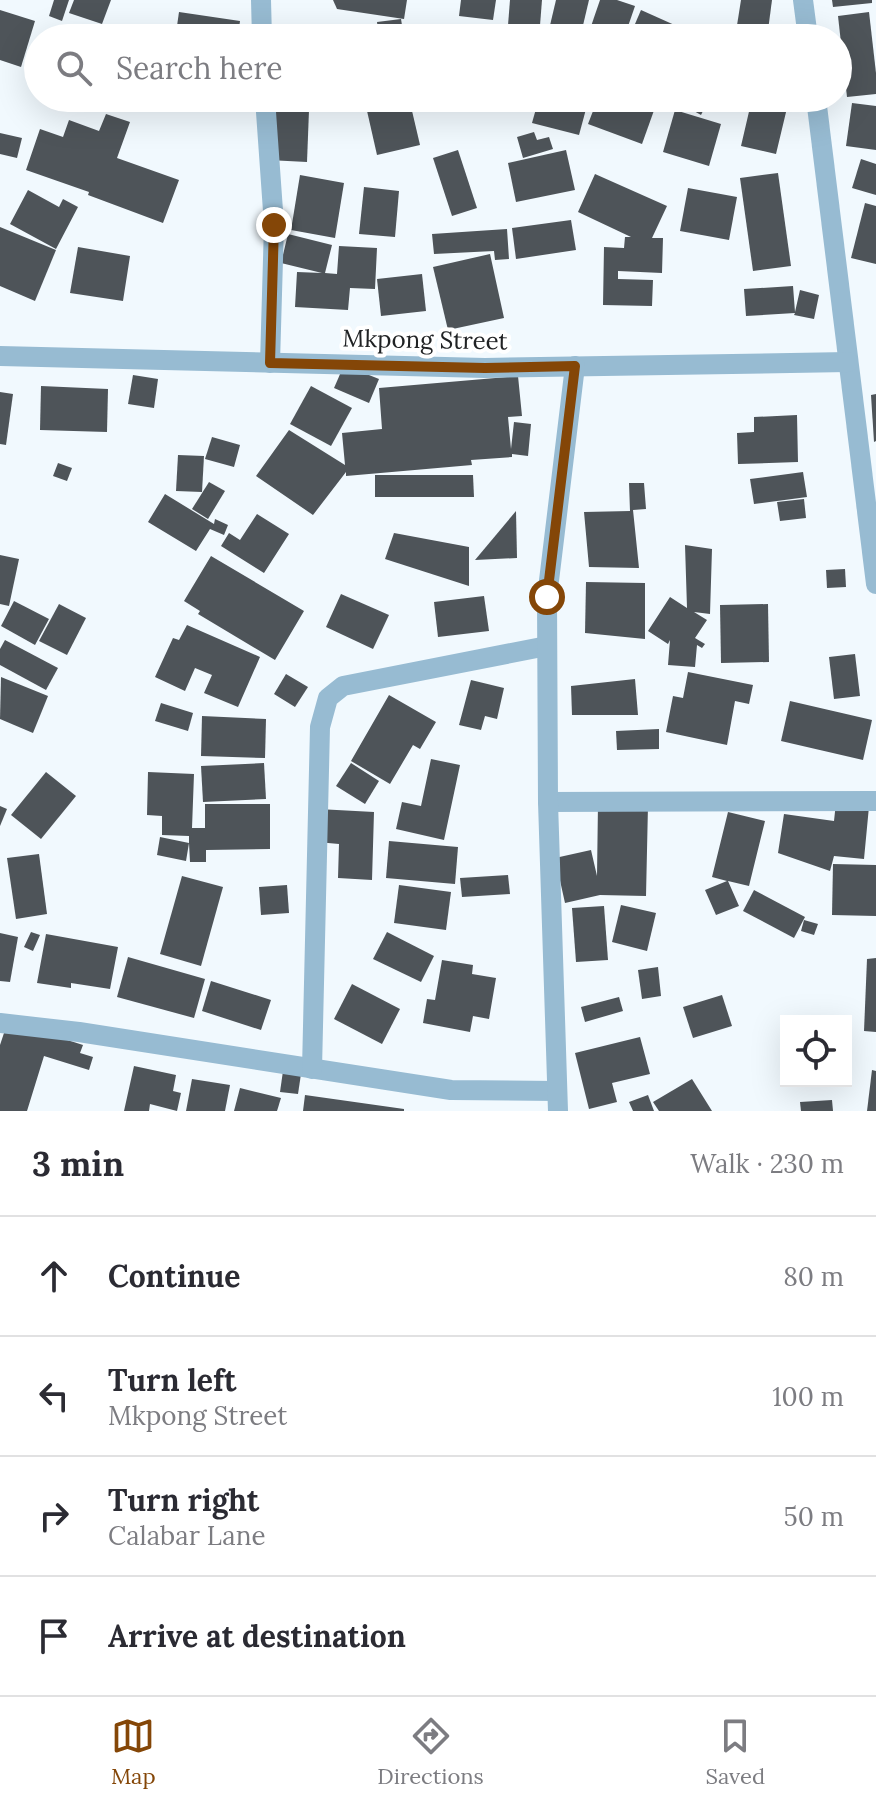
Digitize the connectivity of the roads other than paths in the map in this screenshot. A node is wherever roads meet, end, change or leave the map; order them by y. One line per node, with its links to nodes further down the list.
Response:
1 (261, 0): 3 (street)
2 (803, 0): 4 (street)
3 (262, 24)
4 (806, 24)
5 (266, 112): 9 (street)
6 (818, 112): 8 (street)
7 (0, 356): 9 (street, Mkpong Street)
8 (848, 362): 10 (street, Mkpong Street); 11 (street)
9 (270, 363): 10 (street, Mkpong Street)
10 (575, 366): 12 (street)
11 (876, 584)
12 (547, 646): 14 (street); 16 (street)
13 (876, 801): 14 (street)
14 (548, 802): 17 (street)
15 (0, 1023): 16 (street)
16 (312, 1069): 17 (street)
17 (558, 1101)

